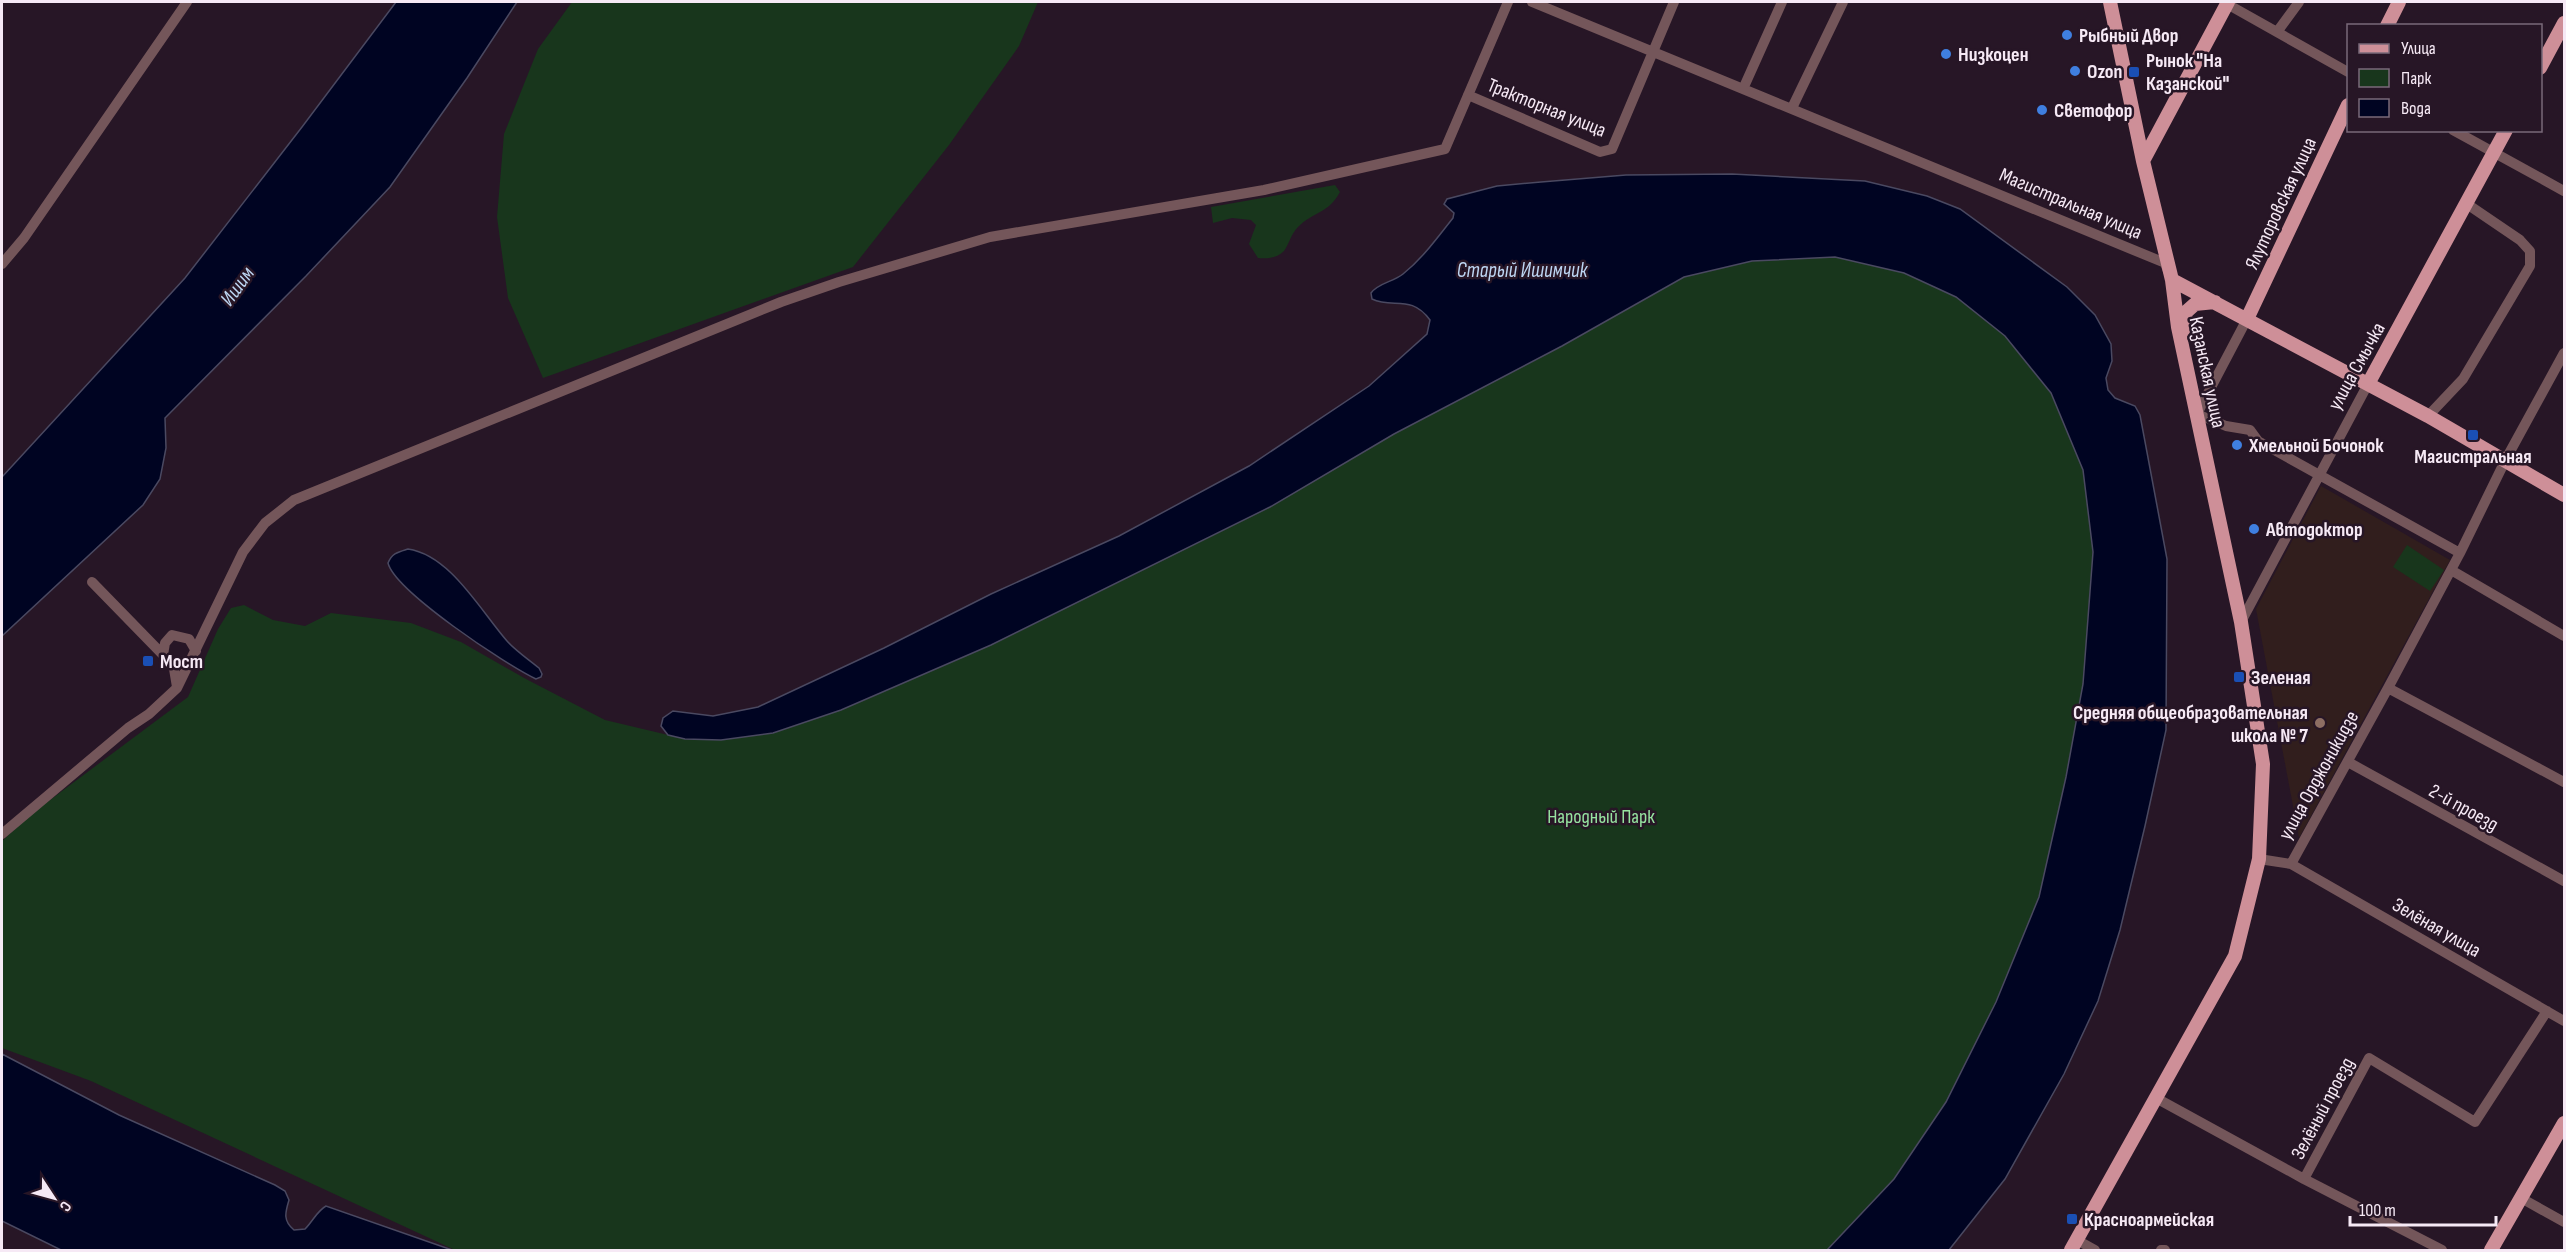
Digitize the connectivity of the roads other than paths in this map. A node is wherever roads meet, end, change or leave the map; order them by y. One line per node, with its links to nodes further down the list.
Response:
1 (187, 2): 27 (street)
2 (1508, 2): 18 (street)
3 (1532, 2): 14 (street, Магистральная улица)
4 (1674, 2): 14 (street)
5 (1782, 2): 17 (street)
6 (1843, 2): 19 (street)
7 (2299, 2): 13 (street)
8 (2399, 2): 11 (main road)
9 (2228, 3): 13 (street); 24 (main road)
10 (2112, 4): 24 (main road, Казанская улица)
11 (2388, 24)
12 (2565, 24): 15 (main road)
13 (2277, 32): 16 (street)
14 (1651, 52): 17 (street, Магистральная улица); 18 (street, Тракторная улица)
15 (2542, 66)
16 (2347, 71)
17 (1743, 89): 19 (street, Магистральная улица)
18 (1468, 95): 44 (street)
19 (1792, 108): 28 (street, Магистральная улица)
20 (2347, 109): 30 (main road, Ялуторовская улица)
21 (2456, 132): 23 (street)
22 (2505, 132): 23 (main road, улица Смычка)
23 (2494, 154): 25 (street); 26 (main road, улица Смычка)
24 (2144, 161): 28 (main road, Казанская улица)
25 (2565, 191)
26 (2467, 204): 33 (main road, улица Смычка); 35 (street)
27 (2, 264)
28 (2172, 280): 29 (main road, Магистральная улица); 31 (main road, Казанская улица)
29 (2215, 302): 30 (main road, Магистральная улица); 31 (main road)
30 (2247, 319): 33 (main road, Магистральная улица); 34 (street)
31 (2181, 342): 34 (main road, Казанская улица)
32 (2565, 353): 36 (street, улица Орджоникидзе)
33 (2368, 384): 35 (main road, Магистральная улица); 37 (street, улица Смычка)
34 (2197, 414): 37 (street); 42 (main road, Казанская улица)
35 (2428, 416): 36 (main road, Магистральная улица)
36 (2506, 459): 38 (main road, Магистральная улица); 39 (street, улица Орджоникидзе)
37 (2317, 476): 39 (street); 42 (street, улица Смычка)
38 (2565, 495)
39 (2460, 553): 40 (street, улица Орджоникидзе)
40 (2451, 570): 43 (street); 47 (street, улица Орджоникидзе)
41 (92, 582): 45 (street)
42 (2241, 621): 51 (main road, Казанская улица)
43 (2565, 636)
44 (196, 651): 45 (street); 46 (street)
45 (162, 655): 46 (street)
46 (177, 687): 50 (street)
47 (2388, 688): 48 (street, улица Орджоникидзе); 49 (street)
48 (2348, 762): 52 (street, улица Орджоникидзе); 53 (street, 2-й проезд)
49 (2565, 782)
50 (2, 834)
51 (2259, 859): 52 (street, улица Орджоникидзе); 56 (main road)
52 (2291, 864): 54 (street, Зелёная улица)
53 (2565, 881)
54 (2547, 1011): 55 (street, Зелёная улица); 58 (street, Зелёный проезд)
55 (2565, 1021)
56 (2156, 1098): 58 (street); 61 (main road)
57 (2565, 1123): 59 (main road)
58 (2304, 1179): 63 (street)
59 (2521, 1198): 60 (street); 64 (main road)
60 (2565, 1222)
61 (2074, 1245): 62 (street)
62 (2095, 1251)
63 (2442, 1251)
64 (2491, 1251)

